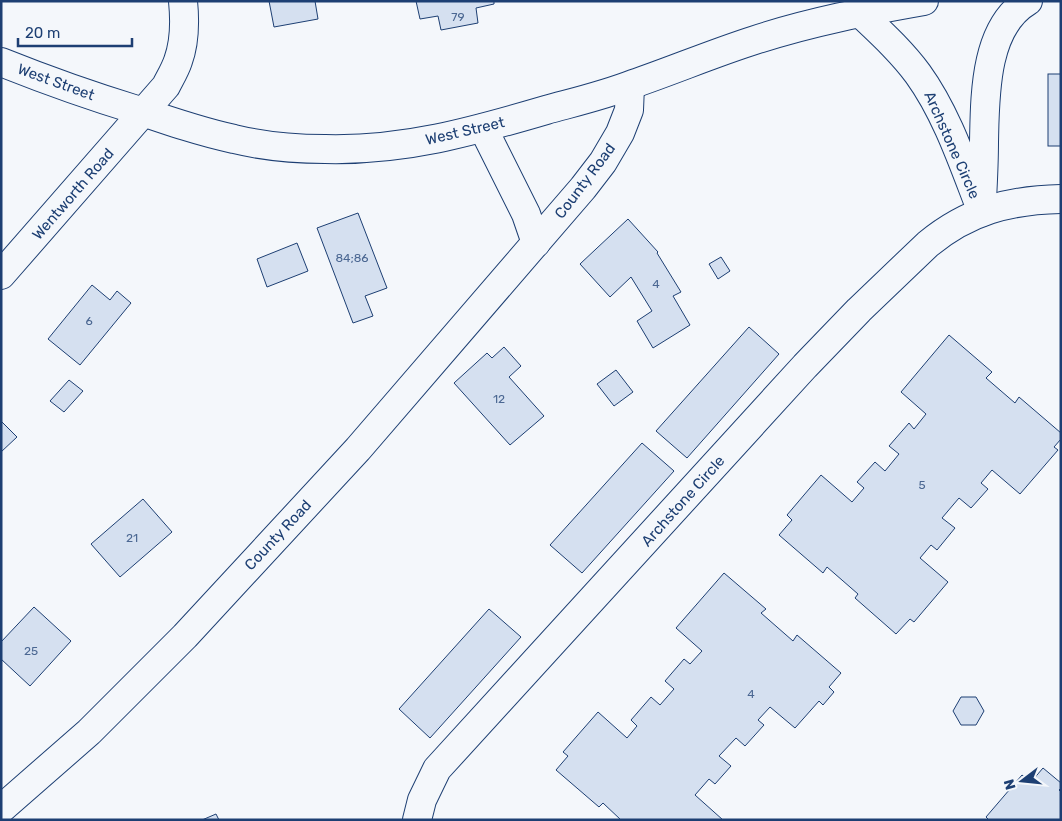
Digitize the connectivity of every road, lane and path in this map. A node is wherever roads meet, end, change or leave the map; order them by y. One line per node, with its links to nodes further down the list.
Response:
1 (183, 1): 7 (street, Wentworth Road)
2 (923, 1): 4 (street, West Street)
3 (1028, 1): 10 (street, Archstone Circle)
4 (860, 13): 6 (street, West Street); 10 (street, Archstone Circle)
5 (1, 62): 7 (street, West Street)
6 (630, 86): 8 (street, West Street); 11 (street, County Road)
7 (144, 113): 8 (street, West Street); 12 (street, Wentworth Road)
8 (483, 128): 11 (street)
9 (1061, 199): 10 (street, Archstone Circle)
10 (982, 212): 14 (street, Archstone Circle)
11 (536, 243): 13 (street, County Road)
12 (1, 275)
13 (1, 809)
14 (417, 820)

